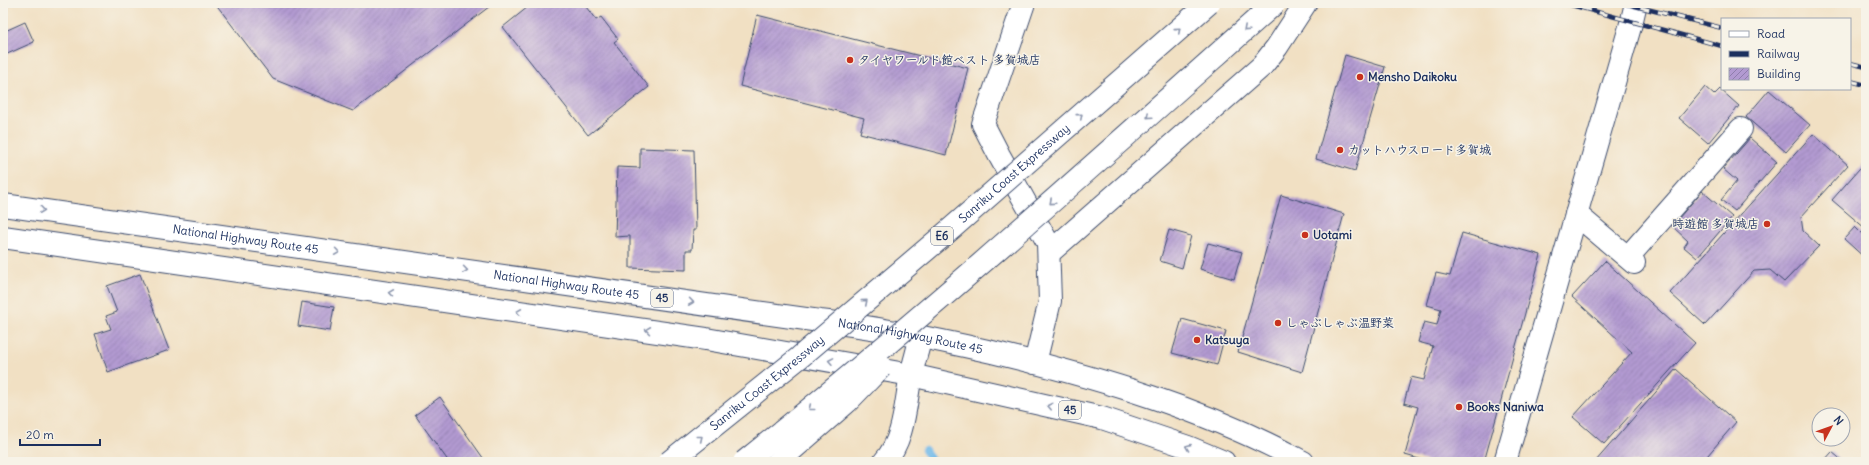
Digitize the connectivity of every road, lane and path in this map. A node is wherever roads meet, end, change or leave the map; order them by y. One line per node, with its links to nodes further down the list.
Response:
1 (1024, 3): 10 (main road)
2 (1209, 3): 16 (main road, Sanriku Coast Expressway / E6, one-way to 2, bridge)
3 (1275, 3): 11 (main road, one-way to 11, bridge)
4 (1636, 3): 8 (main road)
5 (1305, 4): 10 (main road)
6 (1741, 129): 8 (main road)
7 (3, 205): 12 (main road, National Highway Route 45 / 45, one-way to 12)
8 (1576, 214): 21 (main road)
9 (3, 236): 14 (main road, 45, one-way to 9)
10 (1049, 253): 13 (main road)
11 (980, 266): 17 (main road, one-way to 17, bridge); 18 (main road, bridge)
12 (921, 336): 13 (main road, National Highway Route 45 / 45); 14 (main road)
13 (1035, 363): 20 (main road, National Highway Route 45 / 45)
14 (911, 375): 15 (main road); 19 (main road, 45, one-way to 14)
15 (893, 459)
16 (669, 462)
17 (744, 462)
18 (778, 462)
19 (1224, 462)
20 (1303, 462)
21 (1505, 462)

